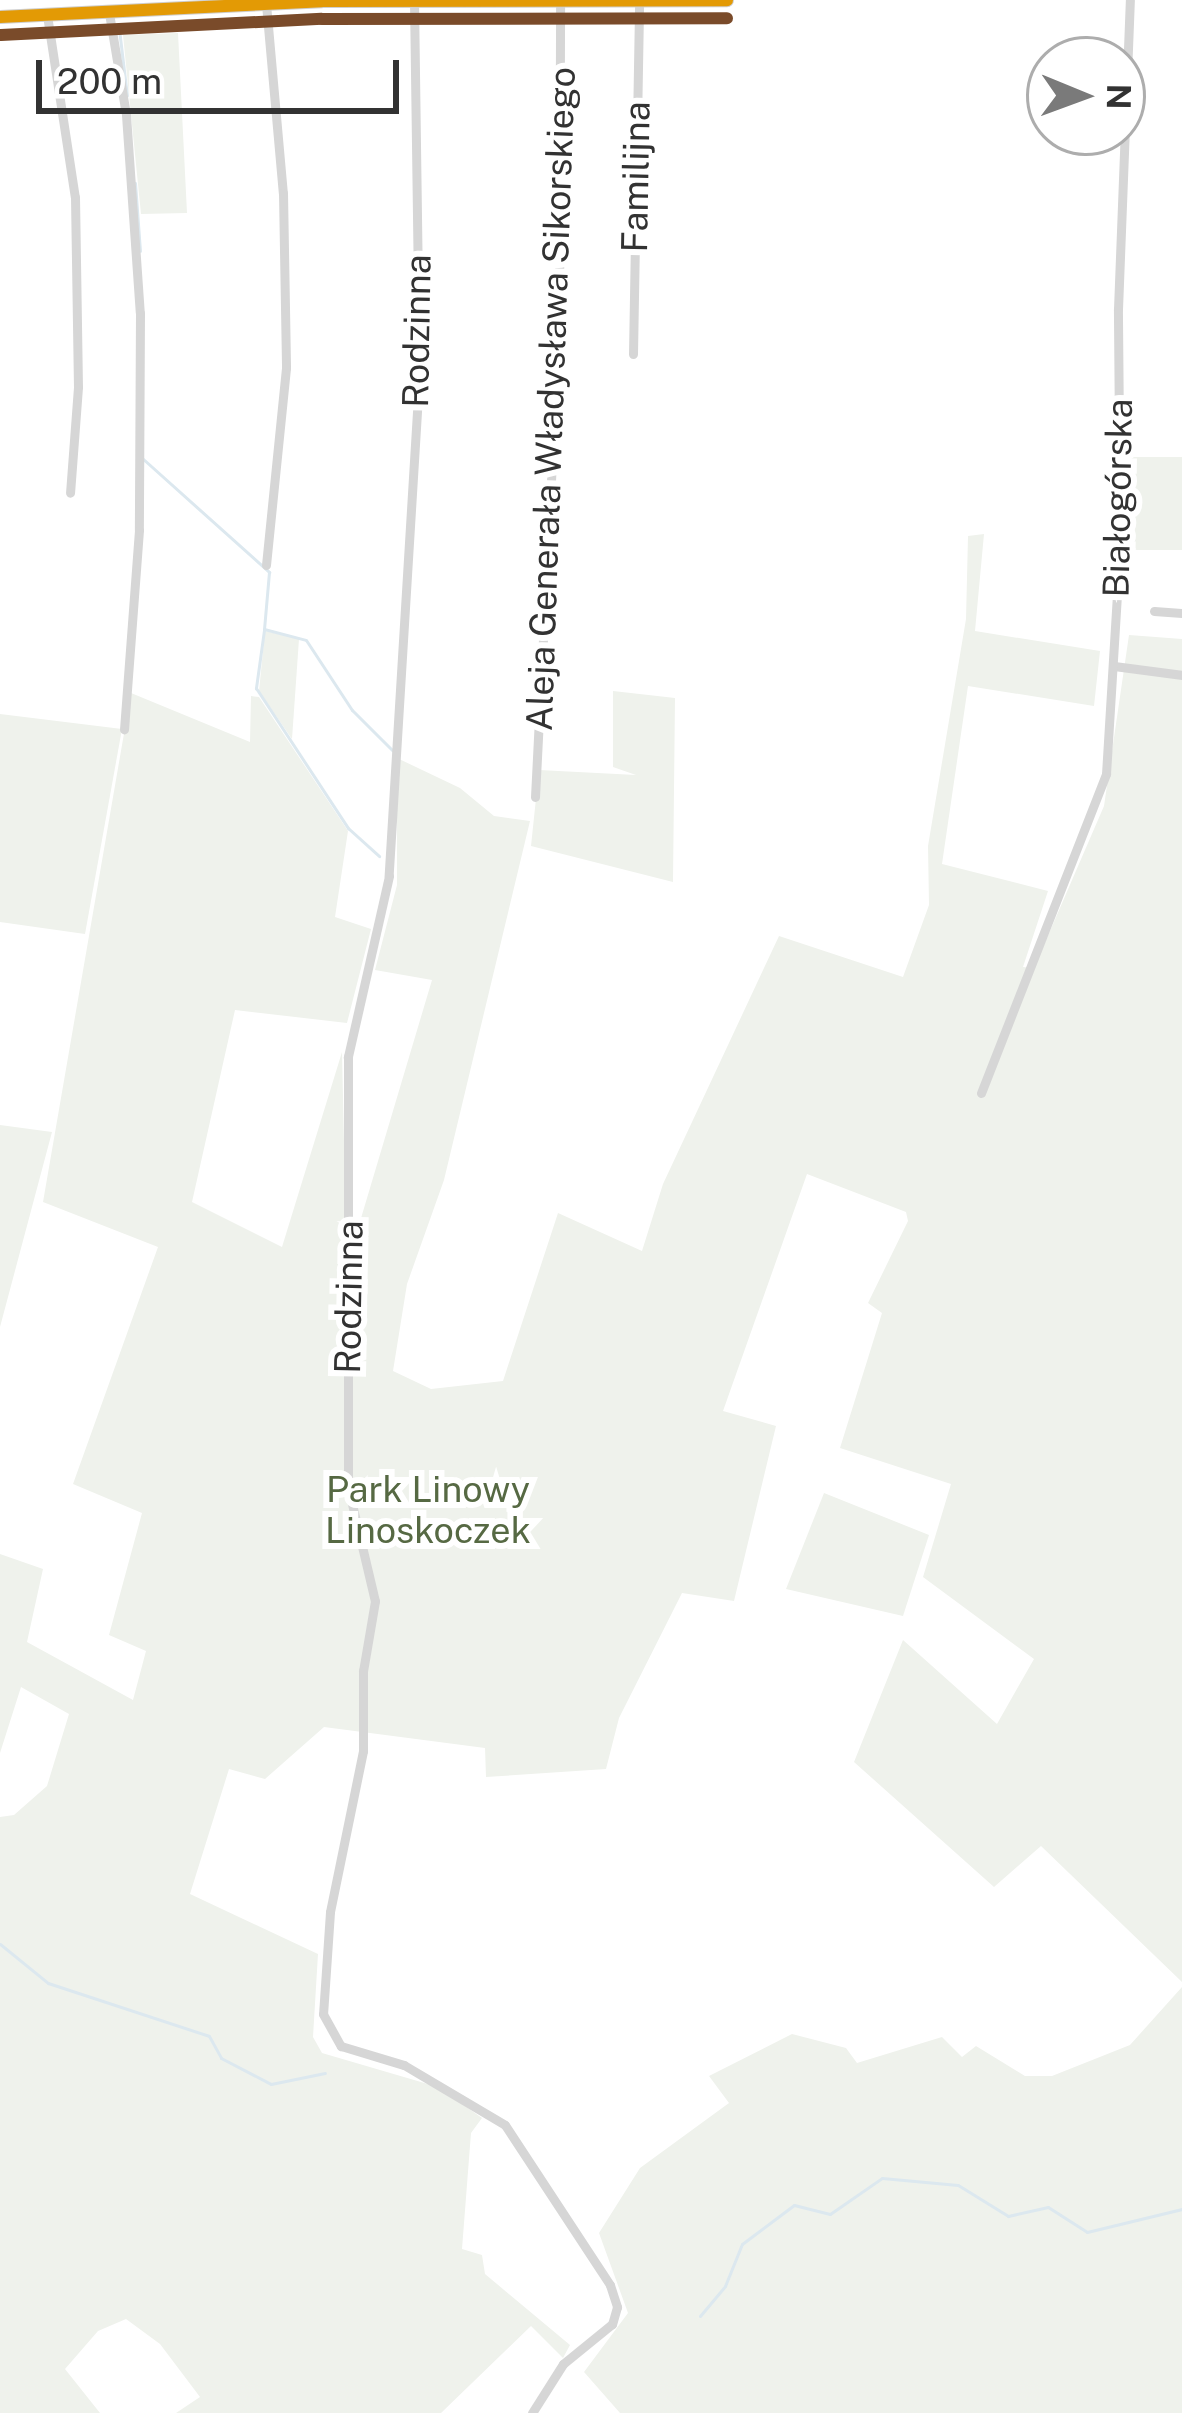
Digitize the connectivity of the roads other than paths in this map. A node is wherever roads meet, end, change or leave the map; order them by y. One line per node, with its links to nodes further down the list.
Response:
1 (470, 0): 2 (main road); 5 (main road)
2 (560, 0): 6 (main road); 19 (street, Aleja Generała Władysława Sikorskiego)
3 (727, 0): 6 (main road)
4 (1130, 0): 16 (street, Białogórska)
5 (414, 1): 7 (main road); 21 (street, Rodzinna)
6 (638, 1): 11 (street, Familijna)
7 (266, 4): 8 (main road); 13 (street)
8 (109, 13): 9 (main road); 18 (street)
9 (47, 15): 10 (main road); 12 (street)
10 (0, 17)
11 (633, 354)
12 (70, 493)
13 (266, 565)
14 (1154, 611): 15 (street)
15 (1182, 613)
16 (1114, 666): 17 (street); 20 (street, Białogórska)
17 (1182, 675)
18 (124, 729)
19 (535, 797)
20 (981, 1093)
21 (532, 2413)

